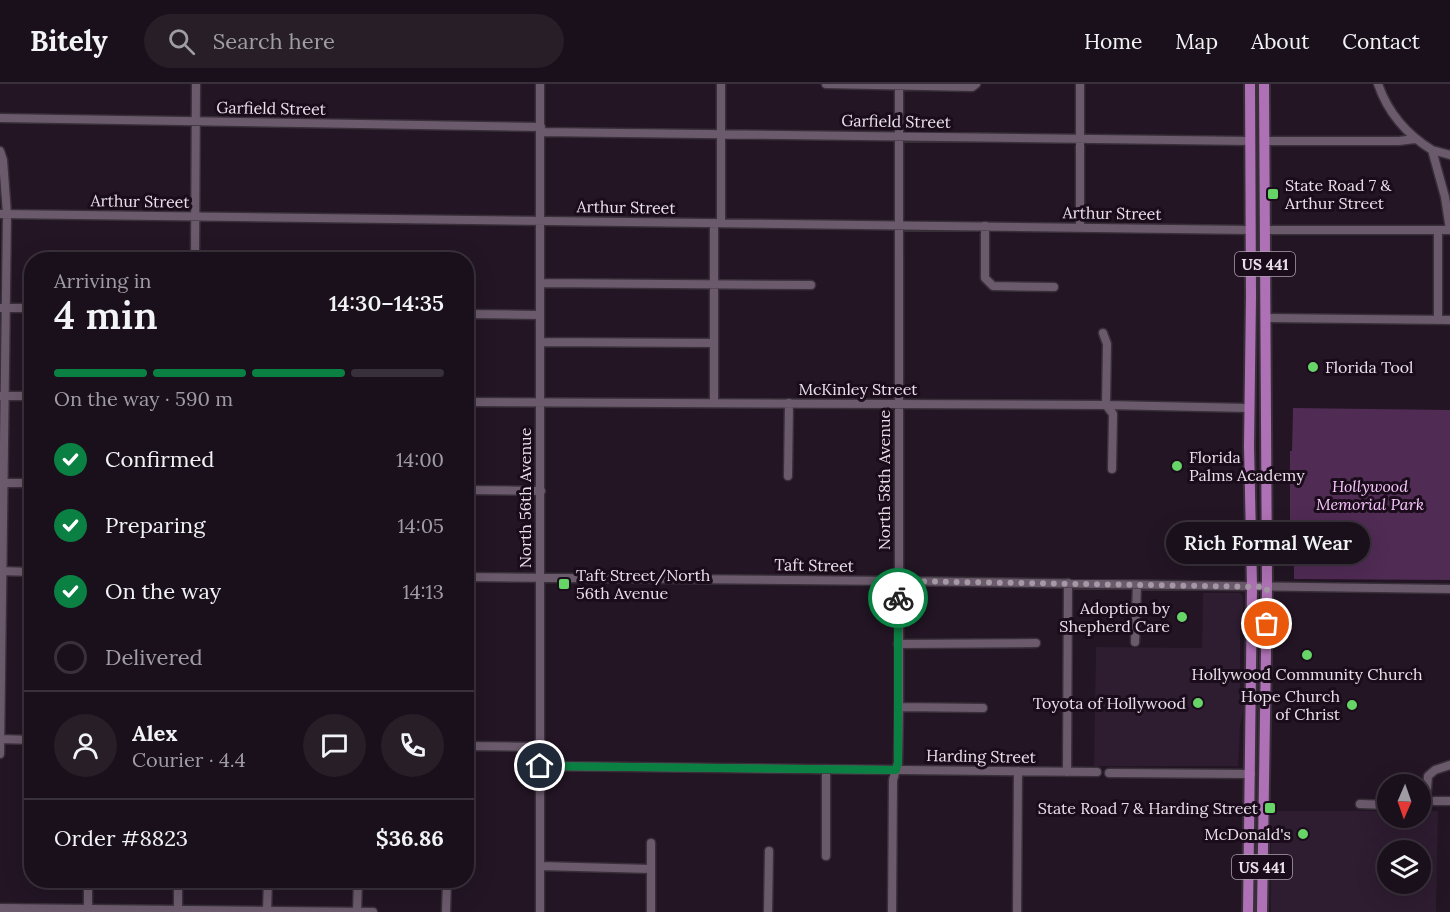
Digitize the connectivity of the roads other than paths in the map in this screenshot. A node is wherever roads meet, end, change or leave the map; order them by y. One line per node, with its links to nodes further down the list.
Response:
1 (196, 84): 12 (street)
2 (540, 84): 13 (street, North 56th Avenue)
3 (721, 84): 14 (street)
4 (826, 84): 10 (street)
5 (976, 84): 10 (street)
6 (1080, 84): 16 (street)
7 (1250, 84): 18 (main road, US 441)
8 (1264, 84): 19 (main road, US 441)
9 (1378, 84): 17 (street)
10 (899, 85): 15 (street, North 58th Avenue)
11 (0, 118): 12 (street, Garfield Street)
12 (196, 122): 13 (street, Garfield Street); 24 (street)
13 (541, 130): 14 (street, Garfield Street); 25 (street, North 56th Avenue)
14 (721, 133): 15 (street, Garfield Street); 26 (street)
15 (900, 136): 16 (street, Garfield Street); 27 (street, North 58th Avenue)
16 (1080, 139): 18 (street, Garfield Street); 29 (street)
17 (1415, 139): 19 (street); 20 (street)
18 (1250, 141): 30 (main road, US 441)
19 (1264, 141): 31 (main road, US 441)
20 (1432, 150): 22 (street); 33 (street)
21 (0, 151): 23 (street)
22 (1450, 155)
23 (3, 214): 24 (street, Arthur Street); 40 (street)
24 (195, 216): 25 (street, Arthur Street); 34 (street)
25 (541, 221): 26 (street, Arthur Street); 35 (street, North 56th Avenue)
26 (717, 223): 27 (street, Arthur Street); 36 (street)
27 (900, 225): 28 (street, Arthur Street); 56 (street, North 58th Avenue)
28 (985, 226): 29 (street, Arthur Street); 38 (street)
29 (1080, 227): 30 (street, Arthur Street)
30 (1251, 230): 39 (main road, US 441)
31 (1265, 230): 32 (street); 44 (main road, US 441)
32 (1438, 230): 33 (street); 45 (street)
33 (1450, 230)
34 (195, 252)
35 (541, 284): 36 (street); 43 (street, North 56th Avenue)
36 (714, 284): 37 (street); 49 (street)
37 (811, 285)
38 (1054, 287)
39 (1251, 302): 44 (main road); 58 (main road, US 441)
40 (3, 308): 41 (street); 50 (street)
41 (24, 308)
42 (474, 314): 43 (street)
43 (540, 315): 48 (street, North 56th Avenue)
44 (1265, 318): 45 (street); 59 (main road, US 441)
45 (1438, 320): 46 (street)
46 (1450, 320)
47 (1103, 333): 57 (street)
48 (541, 342): 49 (street); 53 (street, North 56th Avenue)
49 (714, 343): 54 (street)
50 (2, 396): 51 (street); 62 (street)
51 (24, 396)
52 (474, 402): 53 (street, McKinley Street)
53 (540, 403): 54 (street, McKinley Street); 65 (street, North 56th Avenue)
54 (714, 403): 55 (street, McKinley Street)
55 (789, 403): 56 (street, McKinley Street); 61 (street)
56 (899, 404): 57 (street, McKinley Street); 70 (street, North 58th Avenue)
57 (1106, 405): 58 (street, McKinley Street); 60 (street)
58 (1249, 408): 59 (main road); 73 (main road, US 441)
59 (1265, 424): 74 (main road, US 441)
60 (1112, 469)
61 (788, 476)
62 (2, 483): 63 (street); 66 (street)
63 (24, 483)
64 (474, 490): 65 (street)
65 (541, 491): 69 (street, North 56th Avenue)
66 (1, 571): 67 (street); 81 (street)
67 (24, 572)
68 (474, 577): 69 (street, Taft Street)
69 (540, 578): 70 (street, Taft Street); 85 (street, North 56th Avenue)
70 (898, 581): 71 (street, Taft Street); 78 (street, North 58th Avenue)
71 (1068, 584): 72 (street, Taft Street); 93 (street)
72 (1137, 585): 73 (street, Taft Street); 76 (street)
73 (1252, 586): 74 (street, Taft Street); 83 (main road, US 441)
74 (1267, 587): 75 (street, Taft Street); 87 (main road, US 441)
75 (1450, 589)
76 (1135, 642)
77 (1036, 643): 78 (street)
78 (898, 644): 79 (street, North 58th Avenue)
79 (898, 707): 80 (street); 91 (street, North 58th Avenue)
80 (983, 708)
81 (0, 739): 82 (street); 86 (street)
82 (24, 740)
83 (1251, 743): 87 (main road); 96 (main road, US 441)
84 (474, 746): 85 (street)
85 (540, 747): 89 (street, North 56th Avenue)
86 (0, 754)
87 (1264, 755): 98 (main road, US 441)
88 (1450, 765): 97 (street)
89 (540, 766): 90 (street, Harding Street); 106 (street, North 56th Avenue)
90 (826, 769): 91 (street, Harding Street); 105 (street)
91 (896, 770): 92 (street, Harding Street); 125 (street, North 58th Avenue)
92 (1018, 771): 93 (street, Harding Street); 126 (street)
93 (1067, 772): 94 (street, Harding Street)
94 (1097, 772)
95 (1108, 773): 96 (street)
96 (1251, 774): 98 (main road); 113 (main road, US 441)
97 (1430, 774)
98 (1263, 788): 118 (main road, US 441)
99 (1435, 801): 100 (street)
100 (1450, 801)
101 (1360, 804): 102 (street)
102 (1377, 805)
103 (651, 843): 107 (street)
104 (769, 851): 124 (street)
105 (826, 856)
106 (540, 866): 107 (street); 122 (street, North 56th Avenue)
107 (651, 869): 123 (street)
108 (88, 888): 115 (street)
109 (178, 888): 116 (street)
110 (268, 888): 117 (street)
111 (358, 888): 119 (street)
112 (447, 888): 121 (street)
113 (1248, 894): 118 (main road); 127 (main road, US 441)
114 (0, 908): 115 (street)
115 (88, 910): 116 (street)
116 (178, 911): 117 (street)
117 (267, 911): 119 (street)
118 (1262, 911)
119 (357, 912): 120 (street)
120 (373, 912)
121 (446, 912)
122 (540, 912)
123 (651, 912)
124 (768, 912)
125 (892, 912)
126 (1017, 912)
127 (1248, 912)

